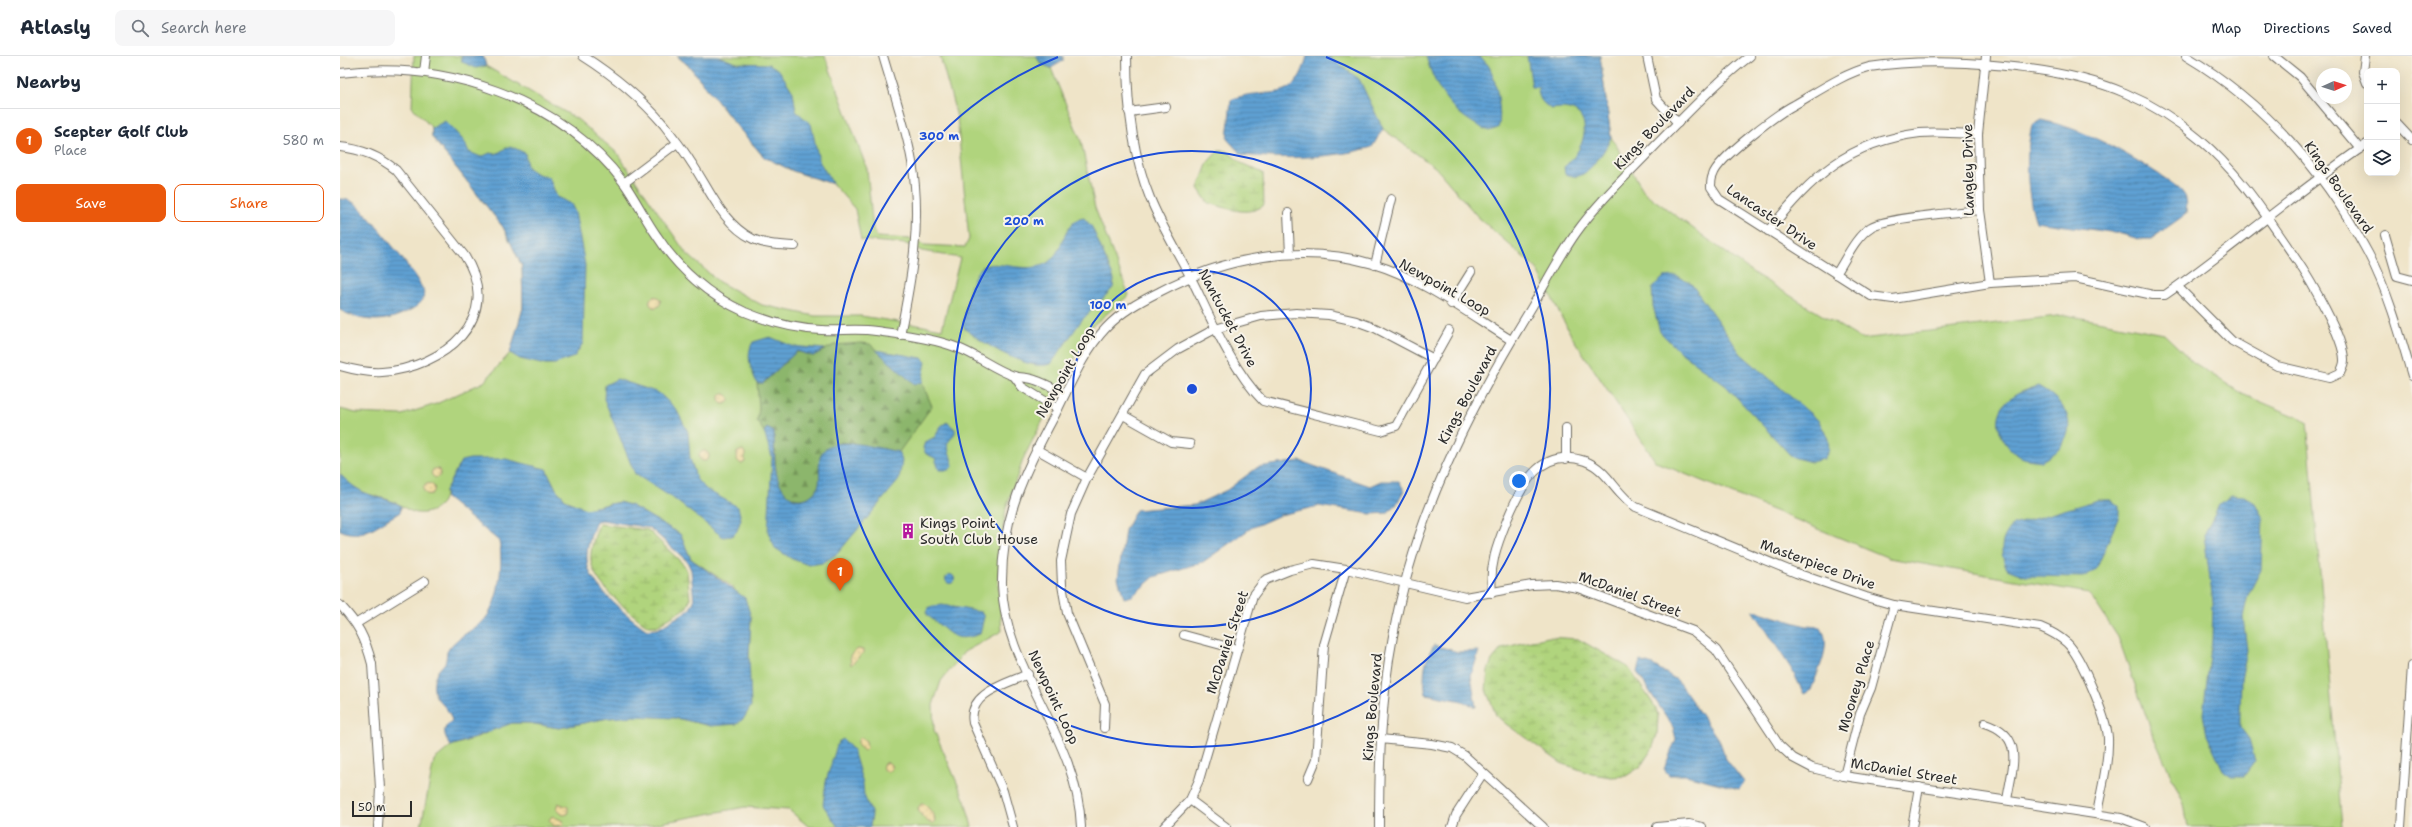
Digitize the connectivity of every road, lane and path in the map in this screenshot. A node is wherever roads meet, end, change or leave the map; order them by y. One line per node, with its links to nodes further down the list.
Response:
1 (426, 56): 11 (street)
2 (583, 56): 20 (street)
3 (883, 56): 44 (street)
4 (1127, 56): 15 (street, Nantucket Drive)
5 (1647, 56): 16 (street)
6 (1750, 56): 16 (street, Kings Boulevard)
7 (2186, 56): 24 (street, Kings Boulevard)
8 (2274, 56): 23 (street)
9 (2365, 56): 13 (street)
10 (1985, 59): 18 (street, Langley Drive); 29 (street, Lancaster Drive); 30 (street, Lancaster Drive)
11 (424, 72): 12 (street); 25 (street)
12 (340, 73)
13 (2364, 75)
14 (1166, 107): 15 (street)
15 (1129, 112): 37 (street, Nantucket Drive)
16 (1678, 123): 45 (street, Kings Boulevard)
17 (2400, 127): 19 (street)
18 (1978, 134): 27 (street, Langley Drive); 30 (street)
19 (2412, 140)
20 (677, 143): 25 (street); 32 (street)
21 (2364, 146): 23 (street)
22 (340, 147): 48 (street)
23 (2360, 149): 24 (street)
24 (2320, 178): 29 (street); 46 (street, Kings Boulevard)
25 (624, 183): 44 (street)
26 (1392, 199): 34 (street)
27 (1980, 210): 36 (street); 39 (street, Langley Drive)
28 (1288, 214): 33 (street)
29 (2268, 219): 40 (street, Lancaster Drive); 40 (street, Lancaster Drive)
30 (1768, 231): 36 (street, Lancaster Drive)
31 (2385, 235): 38 (street)
32 (794, 246)
33 (1290, 254): 34 (street, Newpoint Loop); 37 (street, Newpoint Loop)
34 (1375, 265): 41 (street, Newpoint Loop)
35 (1471, 272): 41 (street)
36 (1836, 274): 39 (street, Lancaster Drive)
37 (1190, 276): 42 (street, Nantucket Drive); 51 (street, Newpoint Loop)
38 (2412, 280)
39 (1990, 283): 40 (street, Lancaster Drive)
40 (2178, 287)
41 (1451, 304): 45 (street, Newpoint Loop)
42 (1215, 329): 47 (street); 47 (street, Nantucket Drive); 53 (street)
43 (1449, 331): 47 (street, Nantucket Drive)
44 (900, 335): 49 (street)
45 (1511, 340): 61 (street, Kings Boulevard)
46 (2409, 355): 50 (street, Kings Boulevard)
47 (1434, 359)
48 (340, 366)
49 (1014, 376): 51 (street); 52 (street)
50 (2412, 376)
51 (1065, 394): 52 (street, Newpoint Loop)
52 (1058, 409): 56 (street, Newpoint Loop)
53 (1123, 415): 55 (street); 58 (street)
54 (1566, 428): 57 (street)
55 (1190, 444)
56 (1036, 449): 58 (street); 69 (street, Newpoint Loop)
57 (1566, 459): 62 (street, Masterpiece Drive); 64 (street, Masterpiece Drive)
58 (1087, 478): 71 (street)
59 (1346, 569): 61 (street, McDaniel Street); 67 (street, McDaniel Street); 75 (street)
60 (425, 581): 65 (street)
61 (1406, 584): 62 (street, McDaniel Street); 72 (street, Kings Boulevard)
62 (1492, 593): 74 (street, McDaniel Street)
63 (340, 604): 65 (street)
64 (1894, 605): 74 (street, Mooney Place); 79 (street, Masterpiece Drive)
65 (357, 623): 80 (street)
66 (1184, 635): 67 (street)
67 (1236, 649): 77 (street, McDaniel Street)
68 (2412, 666): 92 (street)
69 (1028, 674): 81 (street); 82 (street, Newpoint Loop)
70 (1985, 723): 78 (street)
71 (1104, 728)
72 (1380, 739): 73 (street); 85 (street, Kings Boulevard)
73 (1483, 773): 86 (street); 87 (street)
74 (1844, 776): 76 (street, McDaniel Street)
75 (1308, 779)
76 (1919, 787): 78 (street, McDaniel Street); 90 (street)
77 (1190, 800): 83 (street, McDaniel Street); 84 (street)
78 (2007, 800): 79 (street, McDaniel Street)
79 (2097, 814): 91 (street, McDaniel Street)
80 (378, 827)
81 (1013, 827)
82 (1081, 827)
83 (1164, 827)
84 (1226, 827)
85 (1379, 827)
86 (1452, 827)
87 (1542, 827)
88 (1657, 827): 89 (street)
89 (1702, 827)
90 (1912, 827)
91 (2145, 827)
92 (2401, 827)

